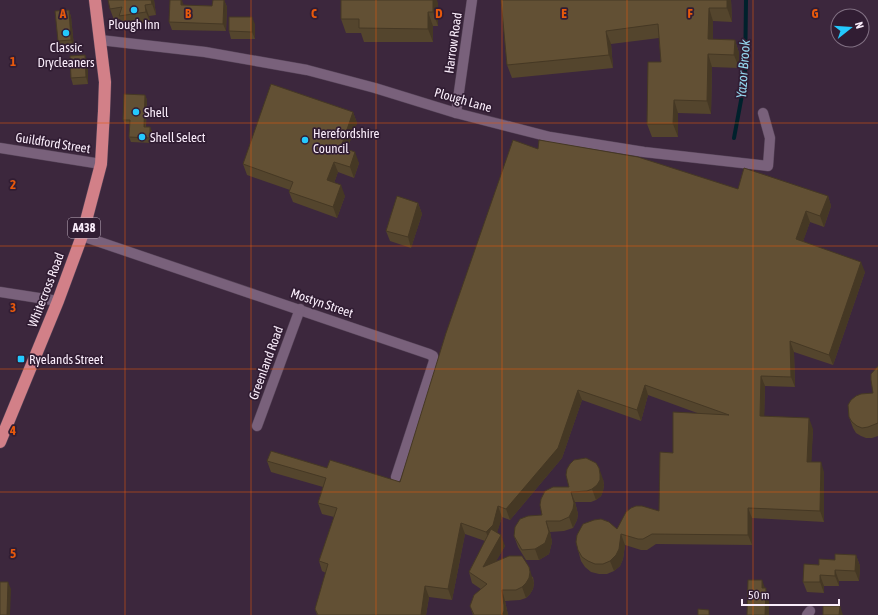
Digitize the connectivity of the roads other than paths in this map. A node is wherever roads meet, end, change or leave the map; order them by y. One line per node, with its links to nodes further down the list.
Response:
1 (95, 0): 3 (highway, Whitecross Road / A438)
2 (472, 0): 4 (street, Harrow Road)
3 (100, 40): 4 (street, Plough Lane); 7 (highway, Whitecross Road / A438)
4 (456, 113): 5 (street, Plough Lane)
5 (763, 113)
6 (0, 148): 7 (street, Guildford Street)
7 (101, 164): 8 (highway, Whitecross Road / A438)
8 (82, 236): 10 (highway, Whitecross Road / A438); 11 (street, Mostyn Street)
9 (0, 292): 10 (street)
10 (58, 301): 13 (highway, Whitecross Road / A438)
11 (300, 309): 12 (street, Greenland Road); 14 (street, Mostyn Street)
12 (257, 426)
13 (0, 442)
14 (396, 477)

